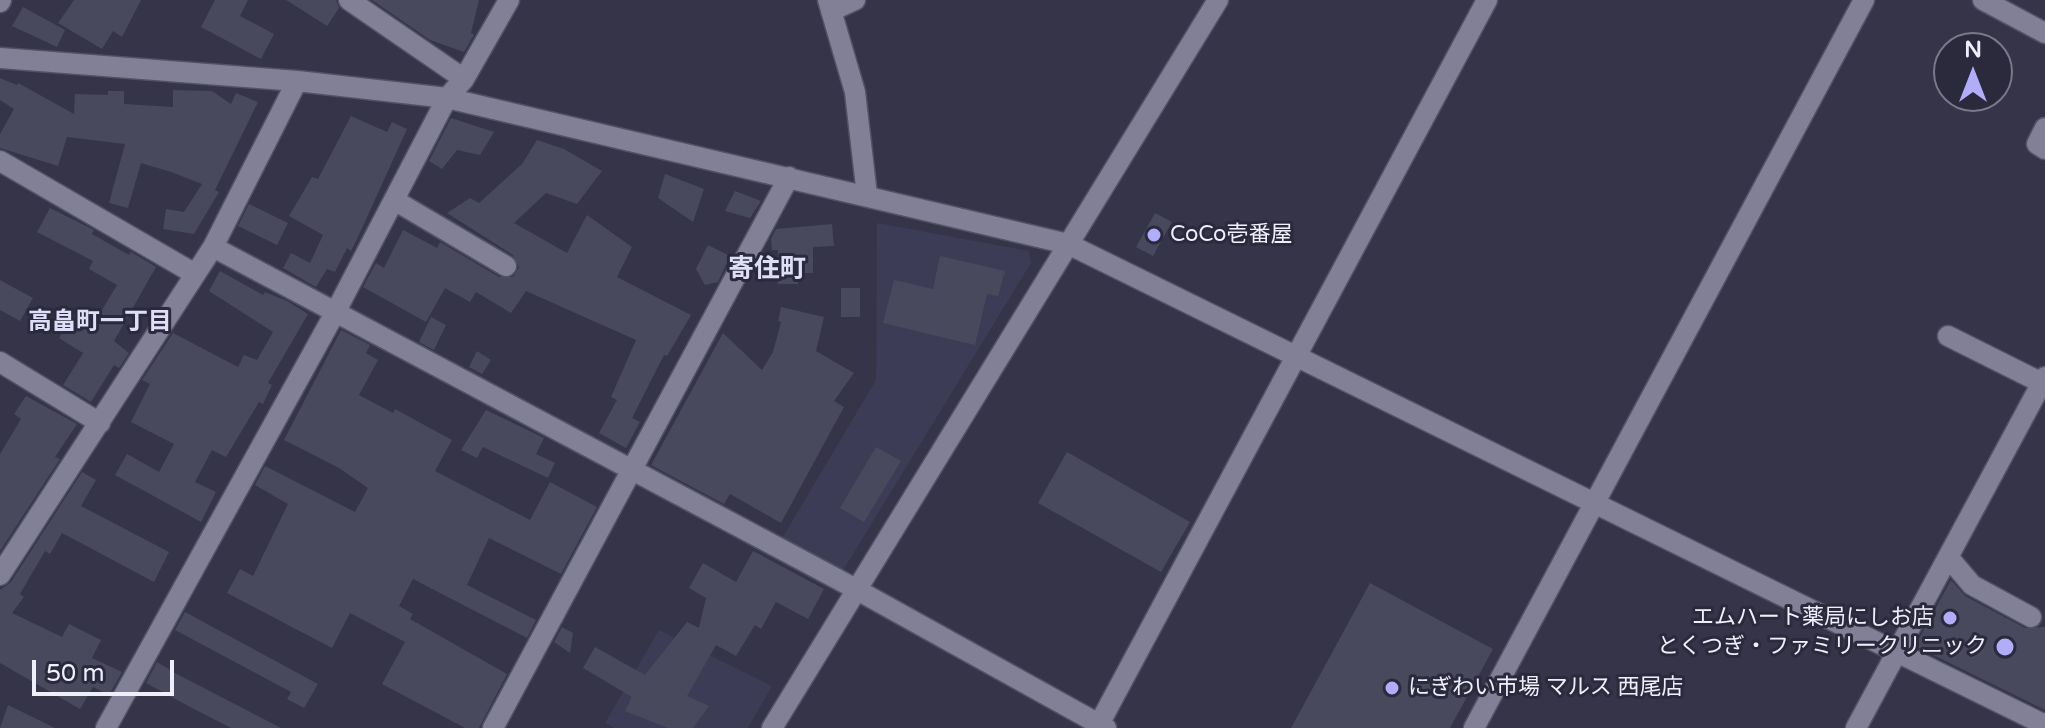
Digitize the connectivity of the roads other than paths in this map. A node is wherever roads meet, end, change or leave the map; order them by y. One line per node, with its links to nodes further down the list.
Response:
1 (349, 0): 11 (street)
2 (509, 0): 11 (street)
3 (855, 0): 8 (street)
4 (1218, 0): 20 (street)
5 (1487, 0): 26 (street)
6 (1864, 0): 31 (street)
7 (1983, 0): 9 (street)
8 (829, 6): 18 (street)
9 (2045, 33)
10 (0, 58): 12 (street)
11 (464, 79): 13 (street)
12 (297, 81): 13 (street); 21 (street)
13 (447, 98): 17 (street); 19 (street)
14 (2045, 128): 15 (street)
15 (2045, 149)
16 (0, 161): 23 (street)
17 (789, 177): 18 (street); 30 (street)
18 (867, 195): 20 (street)
19 (394, 200): 22 (street); 24 (street)
20 (1068, 244): 26 (street); 34 (street)
21 (213, 247): 23 (street); 24 (street)
22 (506, 266)
23 (195, 274): 29 (street)
24 (336, 311): 30 (street); 39 (street)
25 (1948, 336): 28 (street)
26 (1295, 356): 31 (street); 38 (street)
27 (0, 362): 29 (street)
28 (2043, 380): 32 (street)
29 (100, 423): 33 (street)
30 (631, 470): 34 (street); 40 (street)
31 (1595, 501): 36 (street); 42 (street)
32 (1949, 558): 35 (street); 36 (street)
33 (0, 573)
34 (857, 590): 38 (street); 41 (street)
35 (2031, 617)
36 (1897, 651): 37 (street); 43 (street)
37 (2045, 725)
38 (1101, 727)
39 (106, 728)
40 (493, 728)
41 (772, 728)
42 (1474, 728)
43 (1856, 728)

